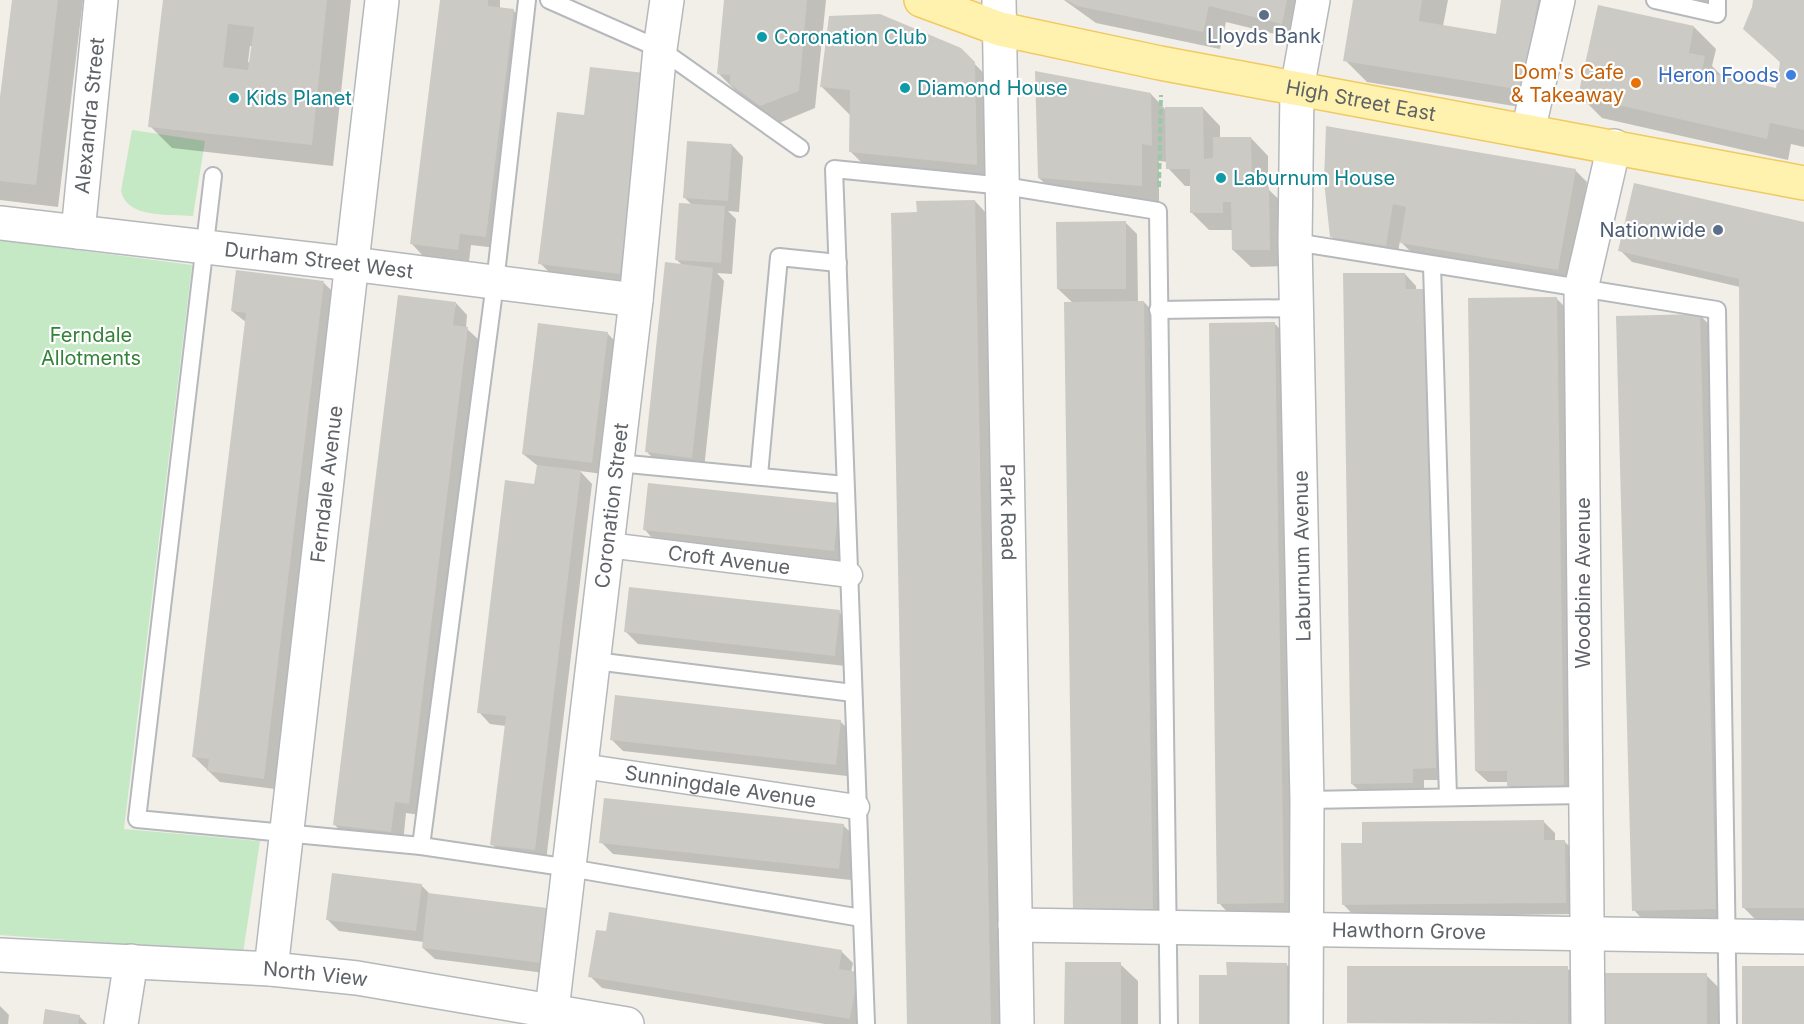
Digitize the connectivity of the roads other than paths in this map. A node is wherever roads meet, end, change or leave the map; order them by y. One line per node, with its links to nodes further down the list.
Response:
1 (101, 0): 21 (street, Alexandra Street)
2 (382, 0): 25 (street, Ferndale Avenue)
3 (527, 0): 27 (lane)
4 (549, 0): 12 (lane)
5 (667, 0): 12 (street, Coronation Street)
6 (921, 0): 11 (main road, High Street East)
7 (1313, 0): 13 (street, Laburnum Avenue)
8 (1558, 0): 14 (street)
9 (1655, 0): 10 (lane)
10 (1717, 0)
11 (1000, 14): 13 (main road, High Street East); 19 (street, Park Road)
12 (660, 49): 16 (lane); 29 (street, Coronation Street)
13 (1297, 88): 14 (main road, High Street East); 22 (street, Laburnum Avenue)
14 (1528, 131): 15 (main road, High Street East)
15 (1614, 146): 18 (main road, High Street East); 28 (street, Woodbine Avenue)
16 (800, 148)
17 (213, 176): 23 (lane)
18 (1804, 183)
19 (1004, 186): 24 (lane); 31 (lane); 48 (street, Park Road)
20 (0, 224): 21 (street, Durham Street West)
21 (78, 232): 23 (street, Durham Street West)
22 (1295, 242): 26 (lane); 30 (street, Laburnum Avenue)
23 (203, 248): 25 (street, Durham Street West); 44 (lane)
24 (838, 263): 33 (lane); 34 (lane)
25 (352, 264): 27 (street, Durham Street West); 44 (street, Ferndale Avenue)
26 (1432, 265): 28 (lane); 41 (lane)
27 (495, 283): 29 (street, Durham Street West); 45 (lane)
28 (1581, 289): 40 (street, Woodbine Avenue); 52 (lane)
29 (636, 300): 32 (street, Coronation Street)
30 (1296, 308): 31 (lane); 42 (street, Laburnum Avenue)
31 (1158, 310): 49 (lane)
32 (618, 463): 33 (lane); 35 (street, Coronation Street)
33 (759, 476): 34 (lane)
34 (845, 485): 36 (lane)
35 (608, 544): 36 (street, Croft Avenue); 37 (street, Coronation Street)
36 (850, 575): 38 (lane)
37 (595, 661): 38 (lane); 39 (street, Coronation Street)
38 (854, 693): 43 (lane)
39 (582, 766): 43 (street, Sunningdale Avenue); 46 (street, Coronation Street)
40 (1585, 795): 41 (lane); 51 (street, Woodbine Avenue)
41 (1448, 797): 42 (lane)
42 (1307, 800): 50 (street, Laburnum Avenue)
43 (857, 807): 47 (lane)
44 (287, 834): 45 (lane); 56 (street, Ferndale Avenue)
45 (421, 846): 46 (lane)
46 (570, 868): 47 (lane); 57 (street, Coronation Street)
47 (861, 918): 60 (lane)
48 (1015, 925): 49 (street, Hawthorn Grove); 61 (street, Park Road)
49 (1170, 928): 50 (street, Hawthorn Grove); 62 (lane)
50 (1308, 928): 51 (street, Hawthorn Grove); 63 (street, Laburnum Avenue)
51 (1586, 933): 52 (street, Hawthorn Grove); 64 (street, Woodbine Avenue)
52 (1728, 936): 53 (street, Hawthorn Grove); 65 (lane)
53 (1804, 937)
54 (0, 955): 55 (street, North View)
55 (131, 961): 56 (street, North View); 58 (street)
56 (271, 969): 57 (street, North View)
57 (552, 1010): 59 (street, North View)
58 (121, 1024)
59 (627, 1024)
60 (866, 1024)
61 (1017, 1024)
62 (1169, 1024)
63 (1306, 1024)
64 (1588, 1024)
65 (1728, 1024)

